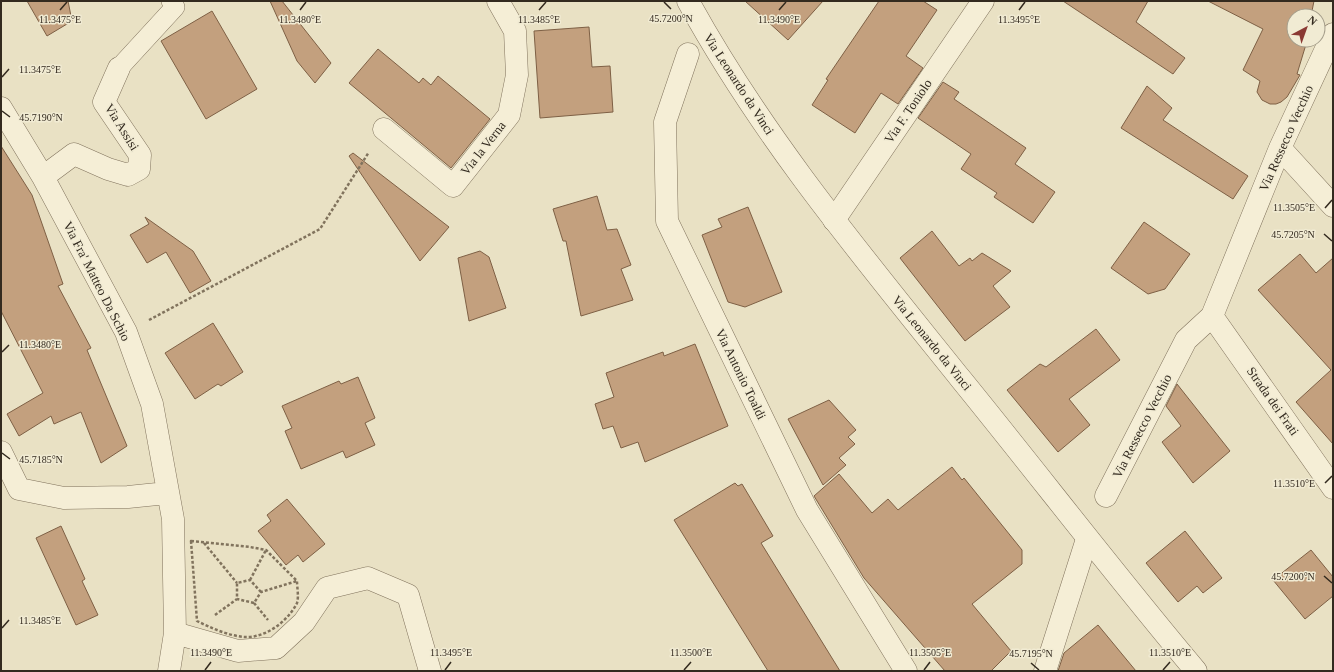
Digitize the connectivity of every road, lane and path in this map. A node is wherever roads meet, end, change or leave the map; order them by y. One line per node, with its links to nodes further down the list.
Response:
1 (171, 1): 7 (lane, Via Assisi)
2 (498, 1): 9 (street, Via la Verna)
3 (688, 1): 13 (street, Via Leonardo da Vinci)
4 (983, 1): 13 (street, Via F. Toniolo)
5 (1333, 34): 10 (street, Via Ressecco Vecchio)
6 (688, 54): 34 (street, Via Antonio Toaldi)
7 (119, 68): 11 (street, Via Assisi)
8 (1, 108): 11 (street, Via Fra' Matteo Da Schio)
9 (384, 129): 15 (path)
10 (1280, 148): 12 (street); 14 (street, Via Ressecco Vecchio)
11 (43, 177): 15 (street, Via Fra' Matteo Da Schio)
12 (1333, 206)
13 (834, 220): 20 (street, Via Leonardo da Vinci)
14 (1212, 316): 17 (street, Strada dei Frati); 19 (street, Via Ressecco Vecchio)
15 (126, 332): 18 (street, Via Fra' Matteo Da Schio)
16 (1, 452): 18 (street)
17 (1333, 488)
18 (167, 493): 31 (street, Via Fra' Matteo Da Schio)
19 (1106, 496)
20 (1087, 540): 35 (street); 36 (street, Via Leonardo da Vinci)
21 (204, 543): 22 (path); 25 (path); 29 (path)
22 (266, 550): 23 (path); 24 (path)
23 (250, 580): 25 (path); 26 (path)
24 (297, 581): 26 (path); 30 (path)
25 (237, 583): 27 (path)
26 (261, 592): 28 (path)
27 (237, 599): 28 (path); 29 (path)
28 (254, 602): 30 (path)
29 (203, 624): 30 (path)
30 (274, 628)
31 (175, 633): 32 (street, Via Fra' Matteo Da Schio); 33 (street)
32 (169, 671)
33 (430, 671)
34 (906, 671)
35 (1046, 671)
36 (1196, 671)

